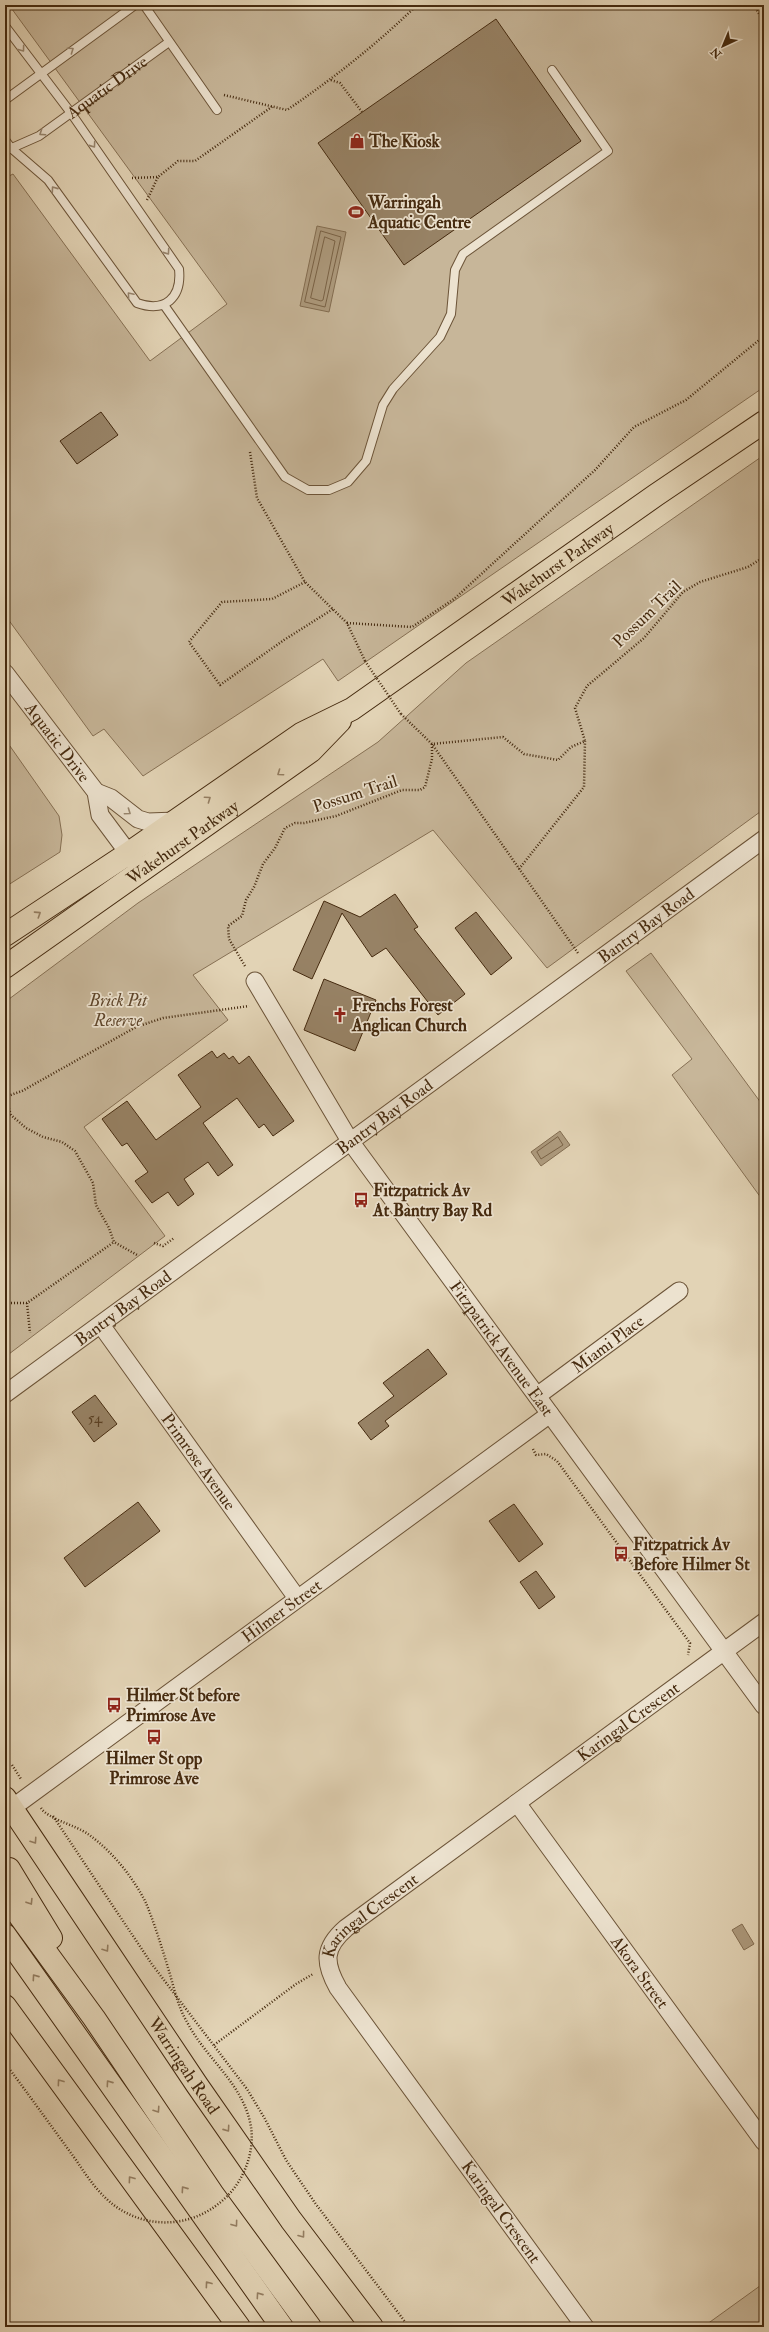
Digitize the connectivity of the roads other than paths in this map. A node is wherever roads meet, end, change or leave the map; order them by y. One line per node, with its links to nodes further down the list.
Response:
1 (135, 5): 6 (lane, one-way to 1)
2 (144, 5): 4 (lane)
3 (5, 26): 6 (lane, one-way to 6)
4 (169, 42): 8 (lane); 9 (lane, Aquatic Drive)
5 (552, 70): 12 (lane)
6 (40, 72): 7 (lane); 9 (lane)
7 (5, 100)
8 (217, 110)
9 (70, 113): 11 (lane, Aquatic Drive, one-way to 11); 12 (lane, one-way to 12)
10 (5, 140): 11 (lane)
11 (8, 150): 12 (lane, one-way to 11)
12 (164, 305)
13 (764, 422): 15 (main road, Wakehurst Parkway)
14 (5, 673): 16 (street, Aquatic Drive)
15 (352, 709): 17 (main road, Wakehurst Parkway, one-way to 15); 20 (main road, Wakehurst Parkway, one-way to 20)
16 (96, 792): 17 (street, Aquatic Drive, one-way to 17); 19 (street, Aquatic Drive)
17 (176, 821): 19 (main road, Wakehurst Parkway)
18 (764, 839): 24 (street, Bantry Bay Road)
19 (129, 853): 20 (street, Aquatic Drive); 21 (main road, Wakehurst Parkway, one-way to 19)
20 (142, 871): 22 (main road, Wakehurst Parkway)
21 (5, 935)
22 (5, 967)
23 (254, 981): 24 (street, Fitzpatrick Avenue East)
24 (350, 1141): 26 (street, Bantry Bay Road); 28 (street, Fitzpatrick Avenue East)
25 (679, 1291): 28 (street, Miami Place)
26 (101, 1325): 27 (street, Bantry Bay Road); 30 (street, Primrose Avenue)
27 (5, 1394)
28 (537, 1396): 29 (street, Fitzpatrick Avenue East)
29 (550, 1414): 30 (street, Hilmer Street); 32 (street, Fitzpatrick Avenue East)
30 (297, 1598): 35 (street, Hilmer Street)
31 (764, 1622): 32 (street, Karingal Crescent)
32 (723, 1652): 33 (street, Fitzpatrick Avenue East); 34 (street, Karingal Crescent)
33 (764, 1706)
34 (517, 1803): 41 (street, Akora Street); 46 (street, Karingal Crescent)
35 (7, 1806): 45 (main road, Warringah Road, one-way to 45)
36 (10, 1869): 40 (main road, one-way to 40)
37 (5, 1896): 40 (main road)
38 (5, 1935): 43 (main road, one-way to 38)
39 (5, 2006): 42 (main road, one-way to 39)
40 (94, 2018): 44 (main road, one-way to 44)
41 (764, 2142)
42 (239, 2327)
43 (282, 2327)
44 (310, 2327)
45 (372, 2327)
46 (585, 2327)

